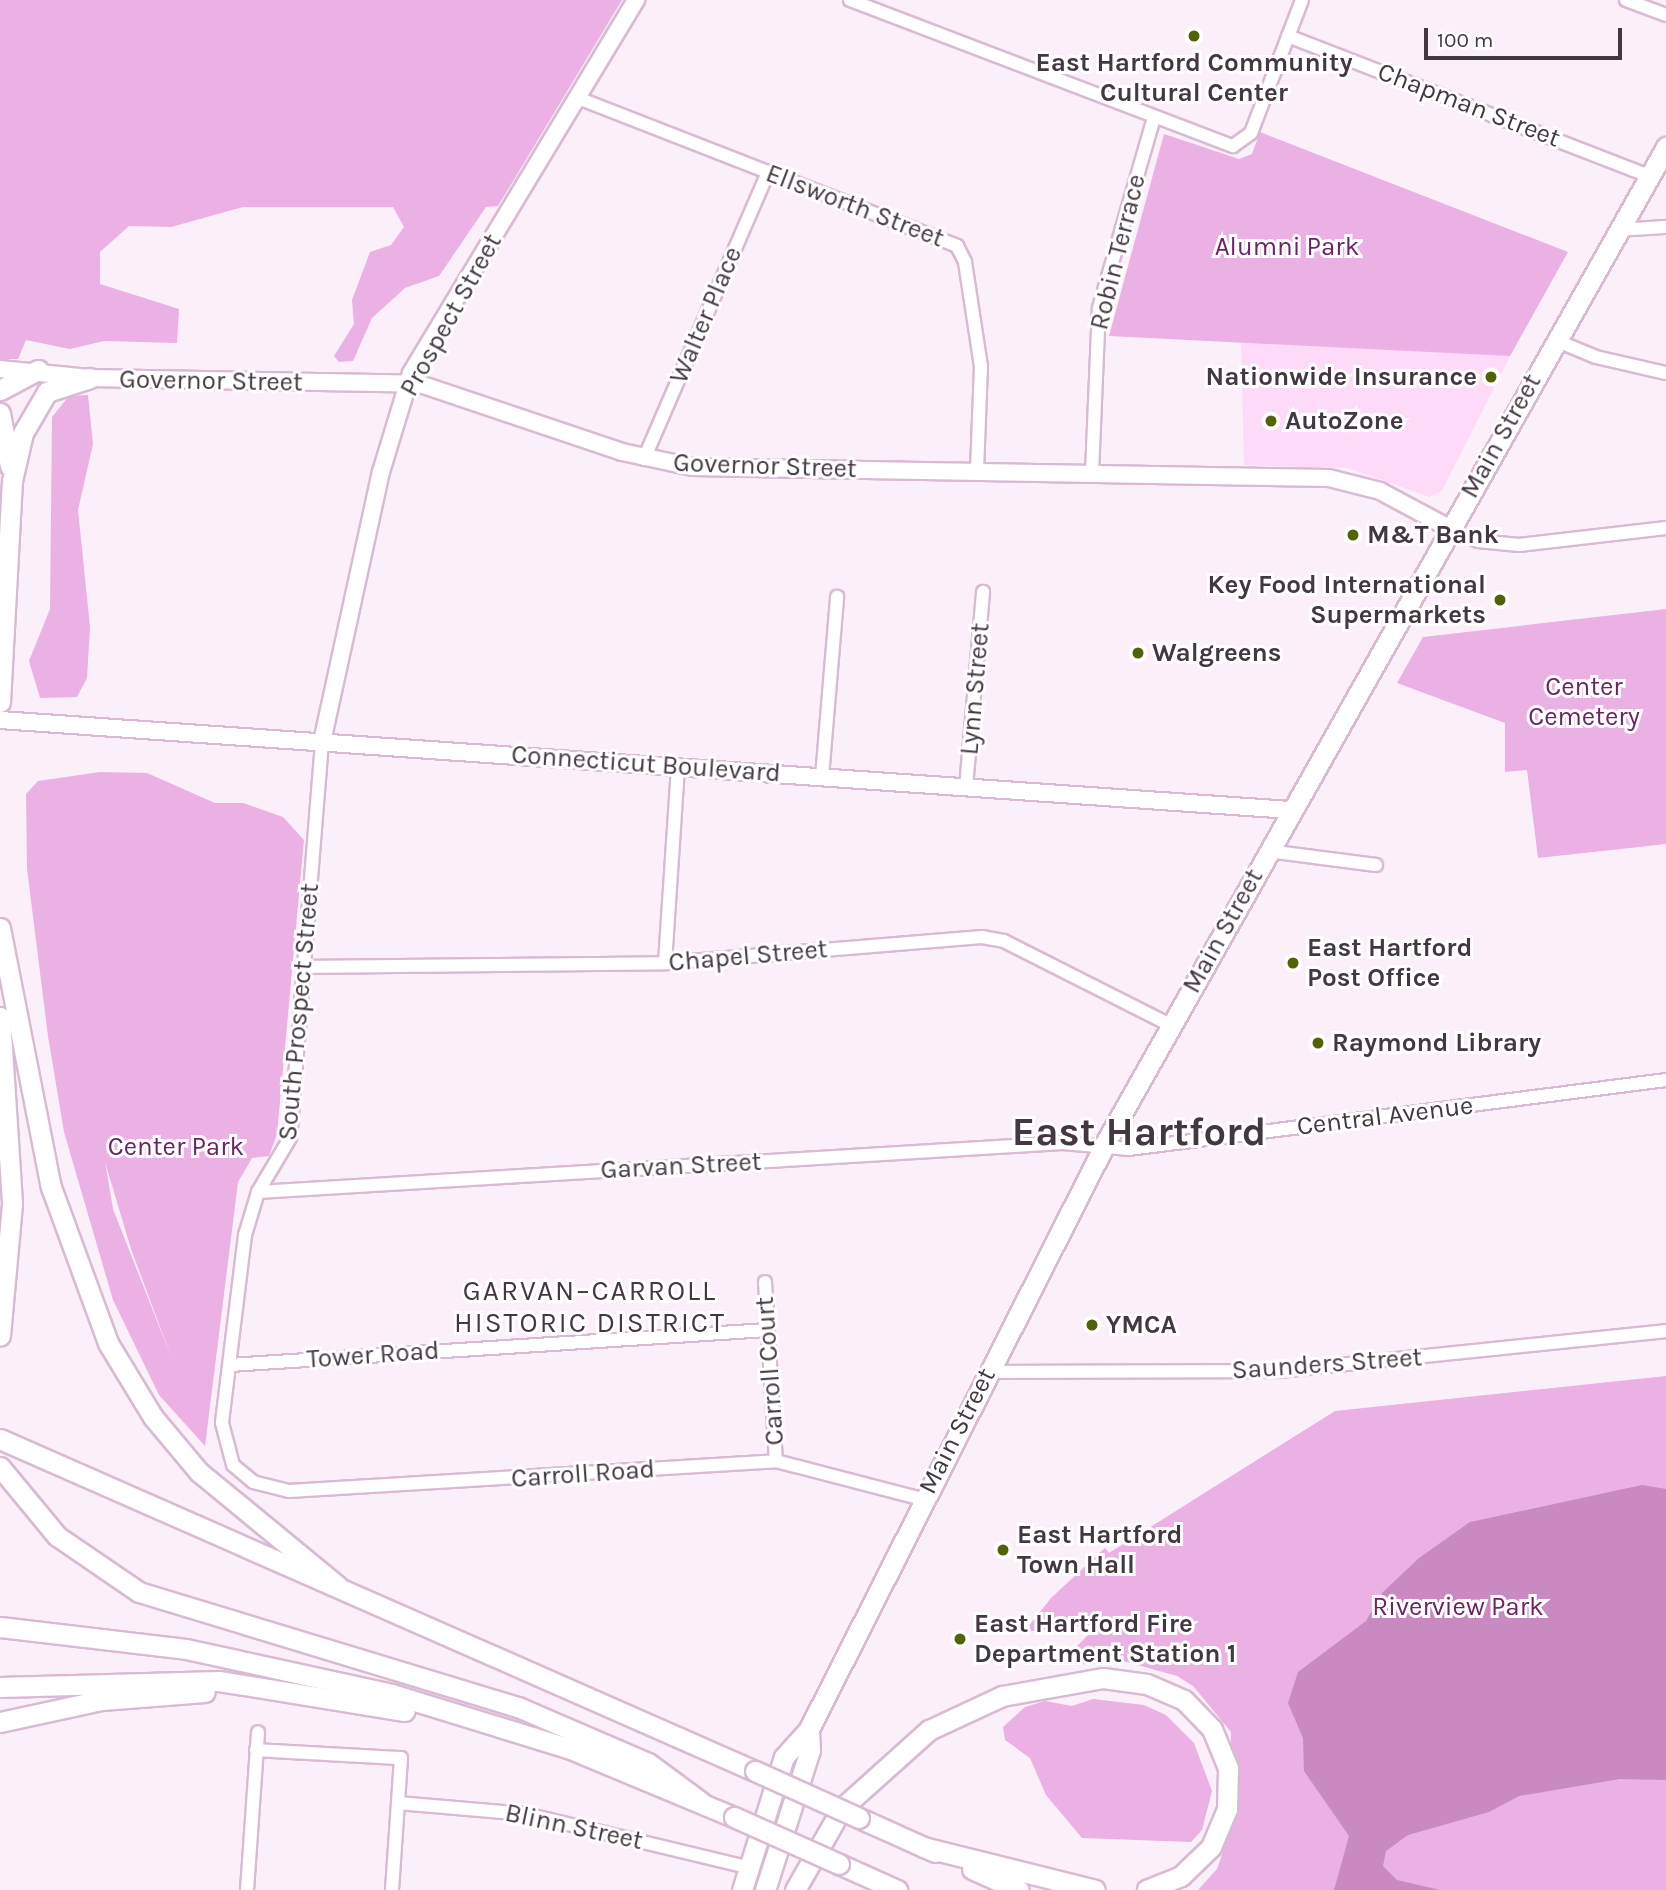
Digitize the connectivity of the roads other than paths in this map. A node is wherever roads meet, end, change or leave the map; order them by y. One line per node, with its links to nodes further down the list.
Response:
1 (636, 0): 7 (main road, Prospect Street)
2 (850, 0): 8 (street)
3 (1302, 0): 6 (street)
4 (1626, 0): 5 (street)
5 (1666, 15)
6 (1288, 36): 8 (street); 11 (street, Chapman Street)
7 (578, 98): 10 (street, Ellsworth Street); 19 (main road, Prospect Street)
8 (1154, 118): 24 (street, Robin Terrace)
9 (1666, 147): 11 (highway, Main Street)
10 (768, 172): 22 (street, Walter Place); 23 (street, Ellsworth Street)
11 (1649, 176): 13 (highway, Main Street)
12 (1666, 227): 13 (street)
13 (1618, 230): 14 (highway, Main Street)
14 (1555, 340): 17 (street); 26 (highway, Main Street)
15 (0, 369): 16 (main road, Governor Street)
16 (38, 370): 18 (main road, Governor Street); 20 (highway)
17 (1666, 373)
18 (90, 378): 19 (main road, Governor Street); 25 (highway)
19 (407, 384): 22 (main road, Governor Street); 32 (main road, Prospect Street)
20 (0, 390)
21 (0, 413): 25 (highway)
22 (644, 458): 23 (main road, Governor Street)
23 (977, 472): 24 (main road, Governor Street)
24 (1091, 473): 26 (main road, Governor Street)
25 (12, 481): 30 (highway)
26 (1449, 528): 27 (street); 36 (highway, Main Street)
27 (1666, 528)
28 (983, 592): 35 (street, Lynn Street)
29 (837, 597): 34 (street)
30 (0, 702)
31 (0, 720): 32 (main road, Connecticut Boulevard)
32 (322, 742): 33 (main road, Connecticut Boulevard); 41 (street, South Prospect Street)
33 (678, 766): 34 (main road, Connecticut Boulevard); 40 (street)
34 (822, 777): 35 (main road, Connecticut Boulevard)
35 (967, 787): 36 (main road, Connecticut Boulevard)
36 (1291, 810): 37 (highway, Main Street)
37 (1268, 851): 38 (street); 43 (highway, Main Street)
38 (1376, 864)
39 (0, 928): 58 (highway)
40 (665, 963): 41 (street, Chapel Street); 43 (street, Chapel Street)
41 (305, 967): 46 (street, South Prospect Street)
42 (0, 1017): 50 (highway)
43 (1170, 1025): 45 (highway, Main Street)
44 (1666, 1080): 45 (street, Central Avenue)
45 (1103, 1148): 46 (street, Garvan Street); 52 (highway, Main Street)
46 (258, 1192): 51 (street, South Prospect Street)
47 (765, 1282): 48 (street, Carroll Court)
48 (767, 1330): 51 (street, Tower Road); 54 (street, Carroll Court)
49 (1666, 1331): 52 (street, Saunders Street)
50 (0, 1335)
51 (230, 1365): 56 (street, South Prospect Street)
52 (987, 1373): 57 (highway, Main Street)
53 (0, 1439): 58 (highway)
54 (776, 1461): 56 (street, Carroll Road); 57 (street, Carroll Road)
55 (0, 1467): 67 (highway)
56 (242, 1474)
57 (922, 1499): 63 (highway, Main Street)
58 (346, 1594): 69 (highway, bridge)
59 (0, 1627): 66 (highway)
60 (0, 1687): 61 (highway)
61 (318, 1692): 62 (highway); 66 (highway)
62 (0, 1722)
63 (809, 1729): 70 (highway, Main Street); 74 (highway, Main Street)
64 (258, 1732): 65 (street)
65 (256, 1750): 68 (street); 71 (street)
66 (618, 1767): 67 (highway)
67 (701, 1802): 76 (highway, bridge)
68 (398, 1803): 70 (street, Blinn Street); 72 (street)
69 (923, 1847): 77 (highway); 78 (highway)
70 (745, 1876): 73 (highway)
71 (247, 1890)
72 (392, 1890)
73 (730, 1890)
74 (765, 1890)
75 (795, 1890): 79 (highway)
76 (897, 1890)
77 (1019, 1890)
78 (1095, 1890)
79 (1147, 1890)

